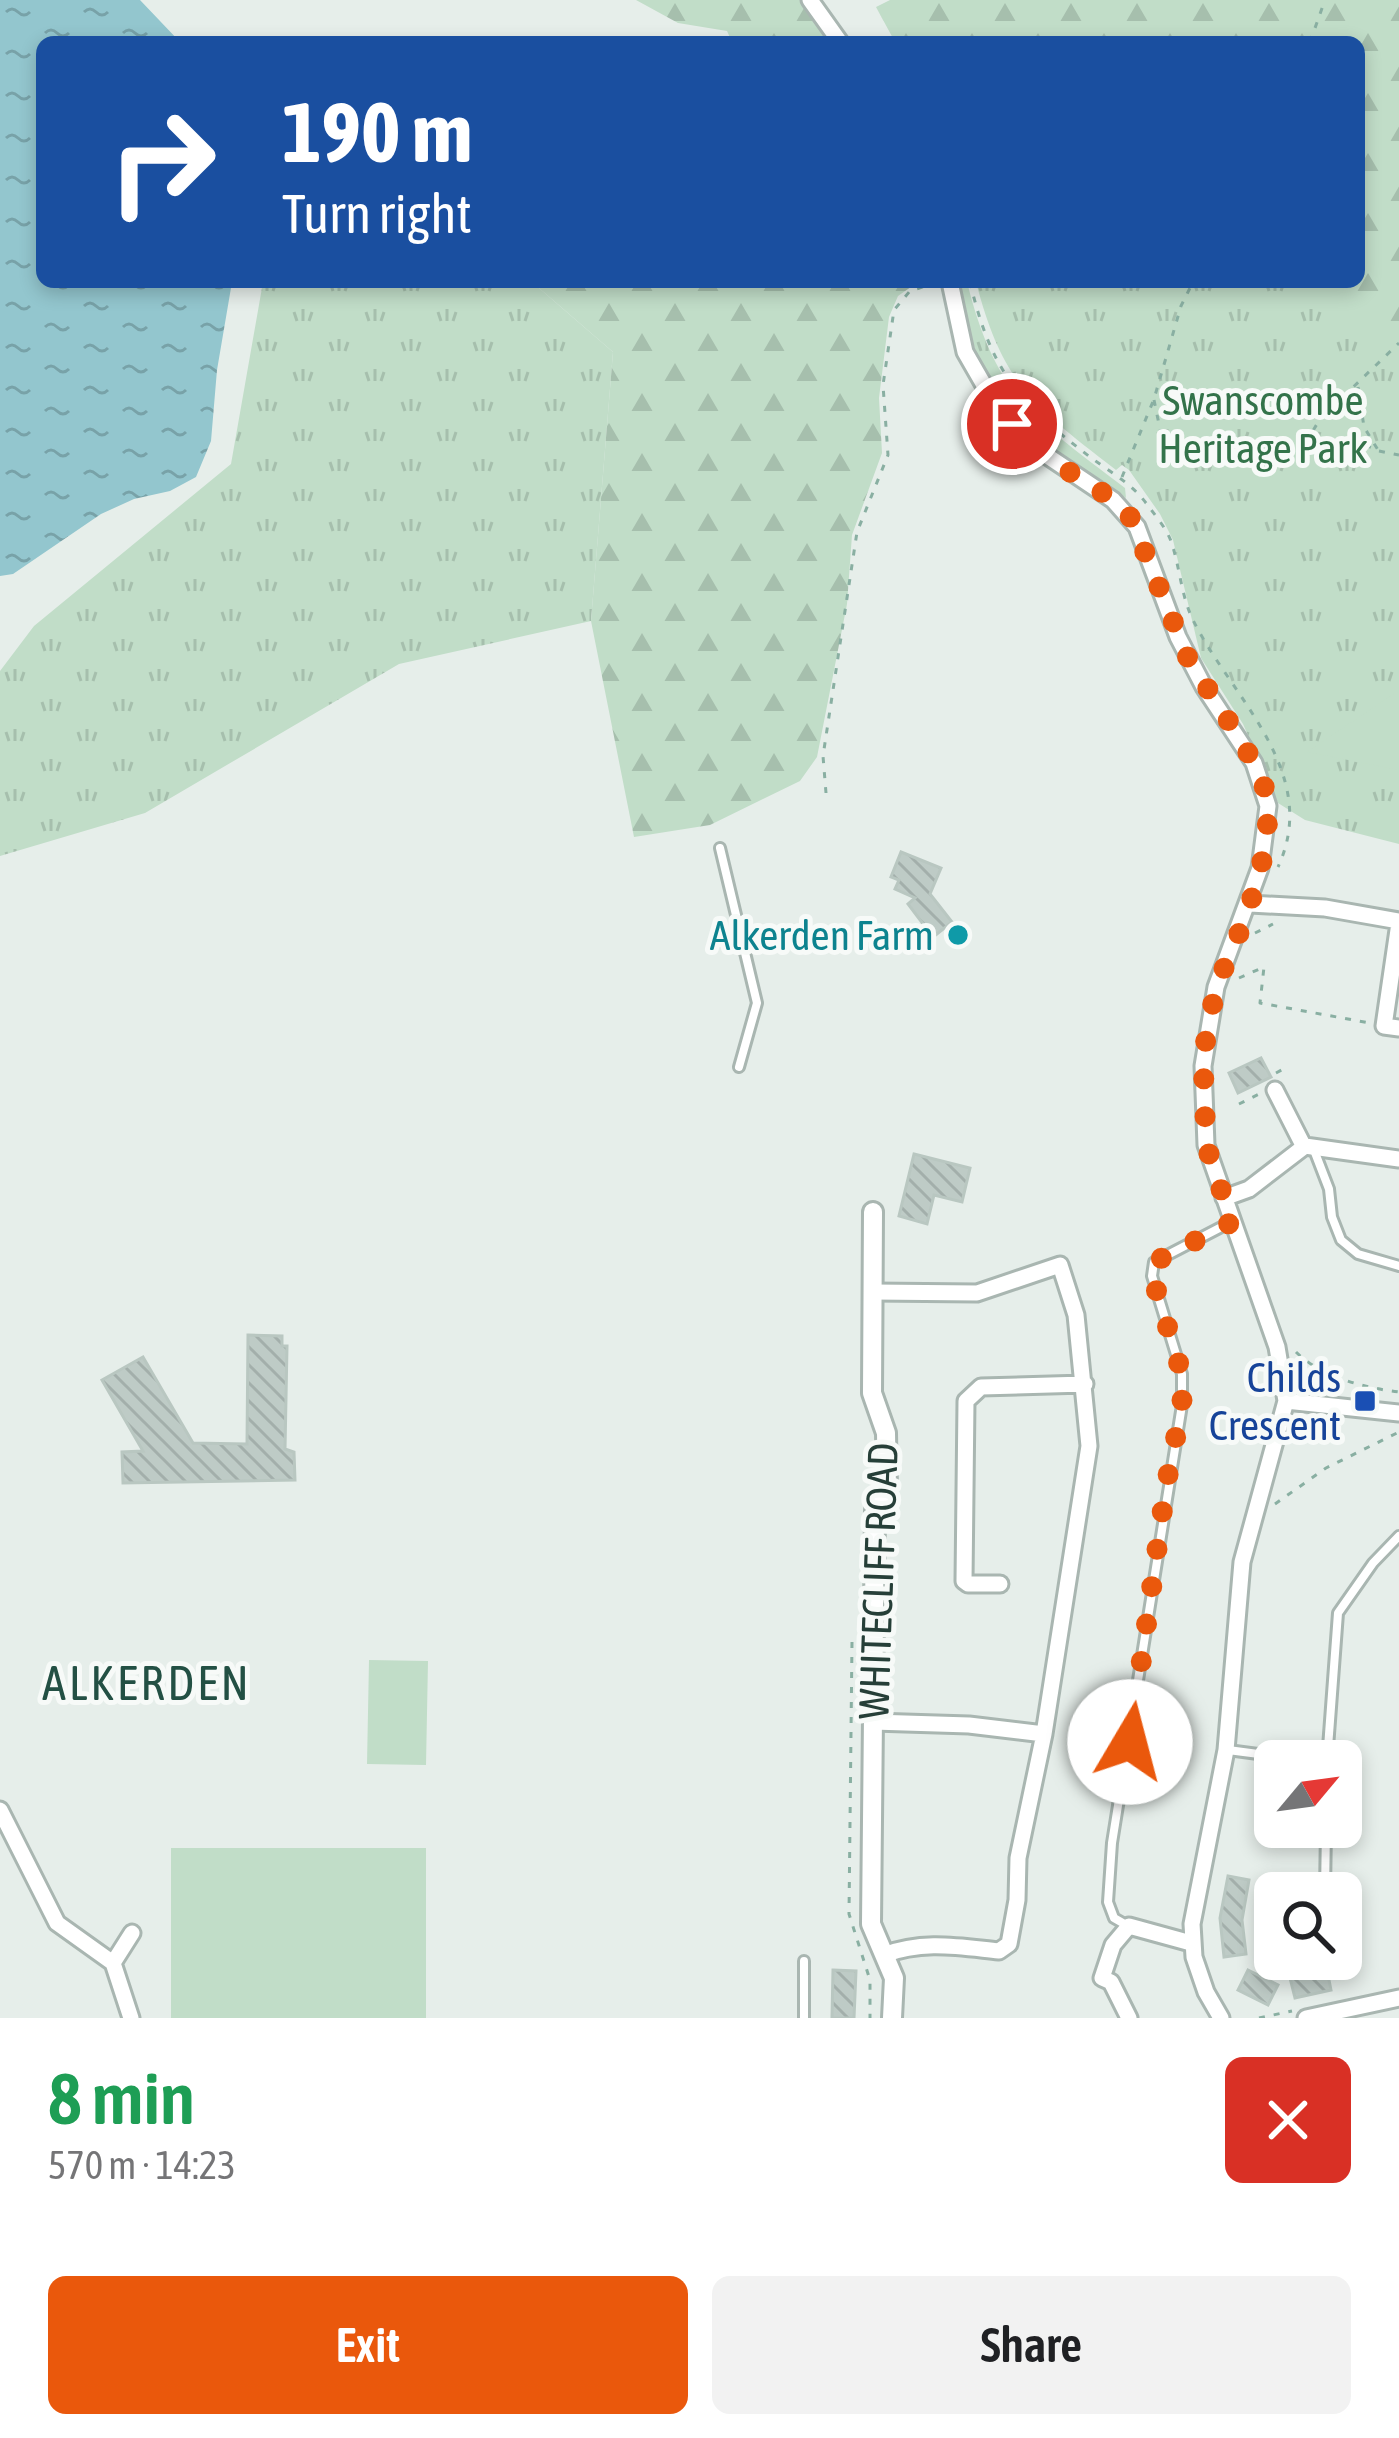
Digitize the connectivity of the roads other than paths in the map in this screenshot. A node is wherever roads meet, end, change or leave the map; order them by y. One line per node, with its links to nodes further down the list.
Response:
1 (810, 0): 2 (street)
2 (836, 36)
3 (951, 288): 5 (street)
4 (720, 848): 8 (lane)
5 (1250, 904): 6 (street); 12 (street)
6 (1399, 922): 7 (street)
7 (1391, 1027)
8 (739, 1067)
9 (1277, 1079): 10 (street)
10 (1308, 1146): 11 (street); 12 (street); 15 (lane)
11 (1399, 1159)
12 (1224, 1198): 14 (street)
13 (874, 1212): 16 (street, WHITECLIFF ROAD)
14 (1232, 1222): 18 (street); 28 (lane)
15 (1399, 1266)
16 (873, 1292): 17 (street); 22 (street, WHITECLIFF ROAD)
17 (1085, 1384): 21 (street); 23 (street)
18 (1286, 1401): 19 (street); 25 (street)
19 (1399, 1413)
20 (1399, 1536): 24 (lane)
21 (1000, 1584)
22 (873, 1722): 23 (street); 31 (street, WHITECLIFF ROAD)
23 (1044, 1734): 31 (street)
24 (1329, 1740)
25 (1226, 1750): 26 (lane); 30 (street)
26 (1254, 1754)
27 (0, 1810): 33 (street)
28 (1129, 1926): 30 (street); 39 (street)
29 (132, 1933): 33 (street)
30 (1192, 1943): 40 (street)
31 (884, 1954): 38 (street, WHITECLIFF ROAD)
32 (804, 1960): 37 (lane)
33 (113, 1963): 36 (street)
34 (1399, 1999): 35 (street)
35 (1366, 2012): 41 (street)
36 (131, 2018)
37 (804, 2018)
38 (892, 2018)
39 (1129, 2018)
40 (1221, 2018)
41 (1306, 2018)

